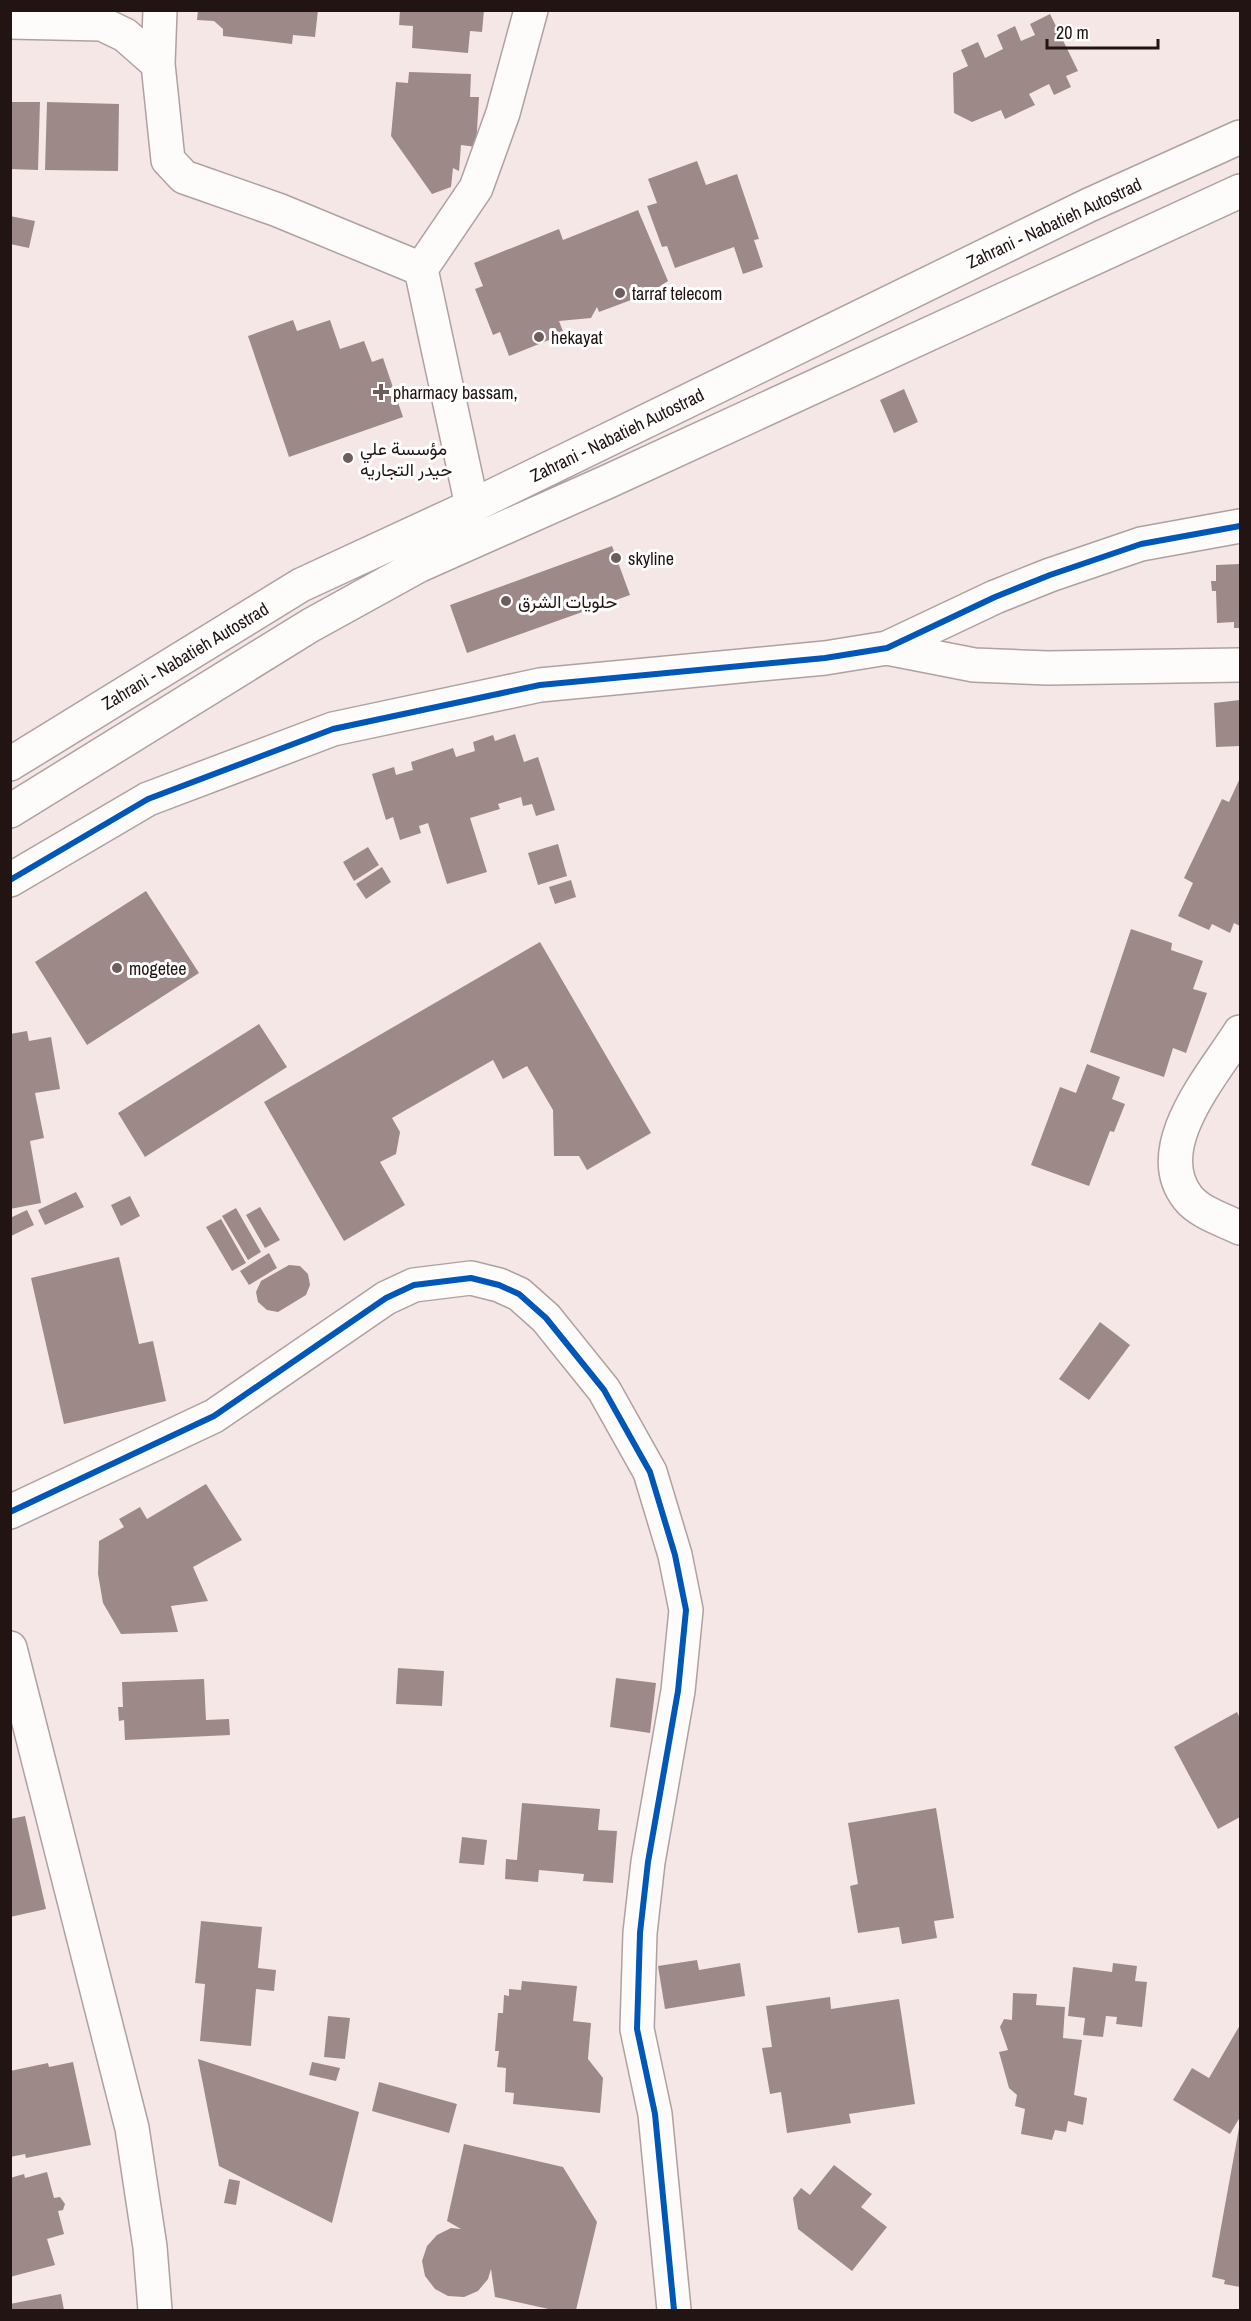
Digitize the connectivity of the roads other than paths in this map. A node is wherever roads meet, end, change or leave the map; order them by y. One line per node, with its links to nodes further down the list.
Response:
1 (160, 10): 4 (main road)
2 (531, 10): 7 (main road)
3 (10, 22): 4 (main road)
4 (158, 64): 7 (main road)
5 (1240, 137): 8 (main road, Zahrani - Nabatieh Autostrad)
6 (1240, 191): 13 (main road, Zahrani - Nabatieh Autostrad)
7 (421, 269): 8 (main road)
8 (472, 506): 12 (main road, Zahrani - Nabatieh Autostrad)
9 (1240, 526): 10 (main road)
10 (887, 648): 11 (main road); 14 (main road)
11 (1240, 665)
12 (14, 758)
13 (10, 811)
14 (10, 880)
15 (1240, 1032): 16 (main road)
16 (1240, 1228)
17 (10, 1512): 20 (main road)
18 (10, 1648): 19 (main road)
19 (155, 2310)
20 (674, 2310)

